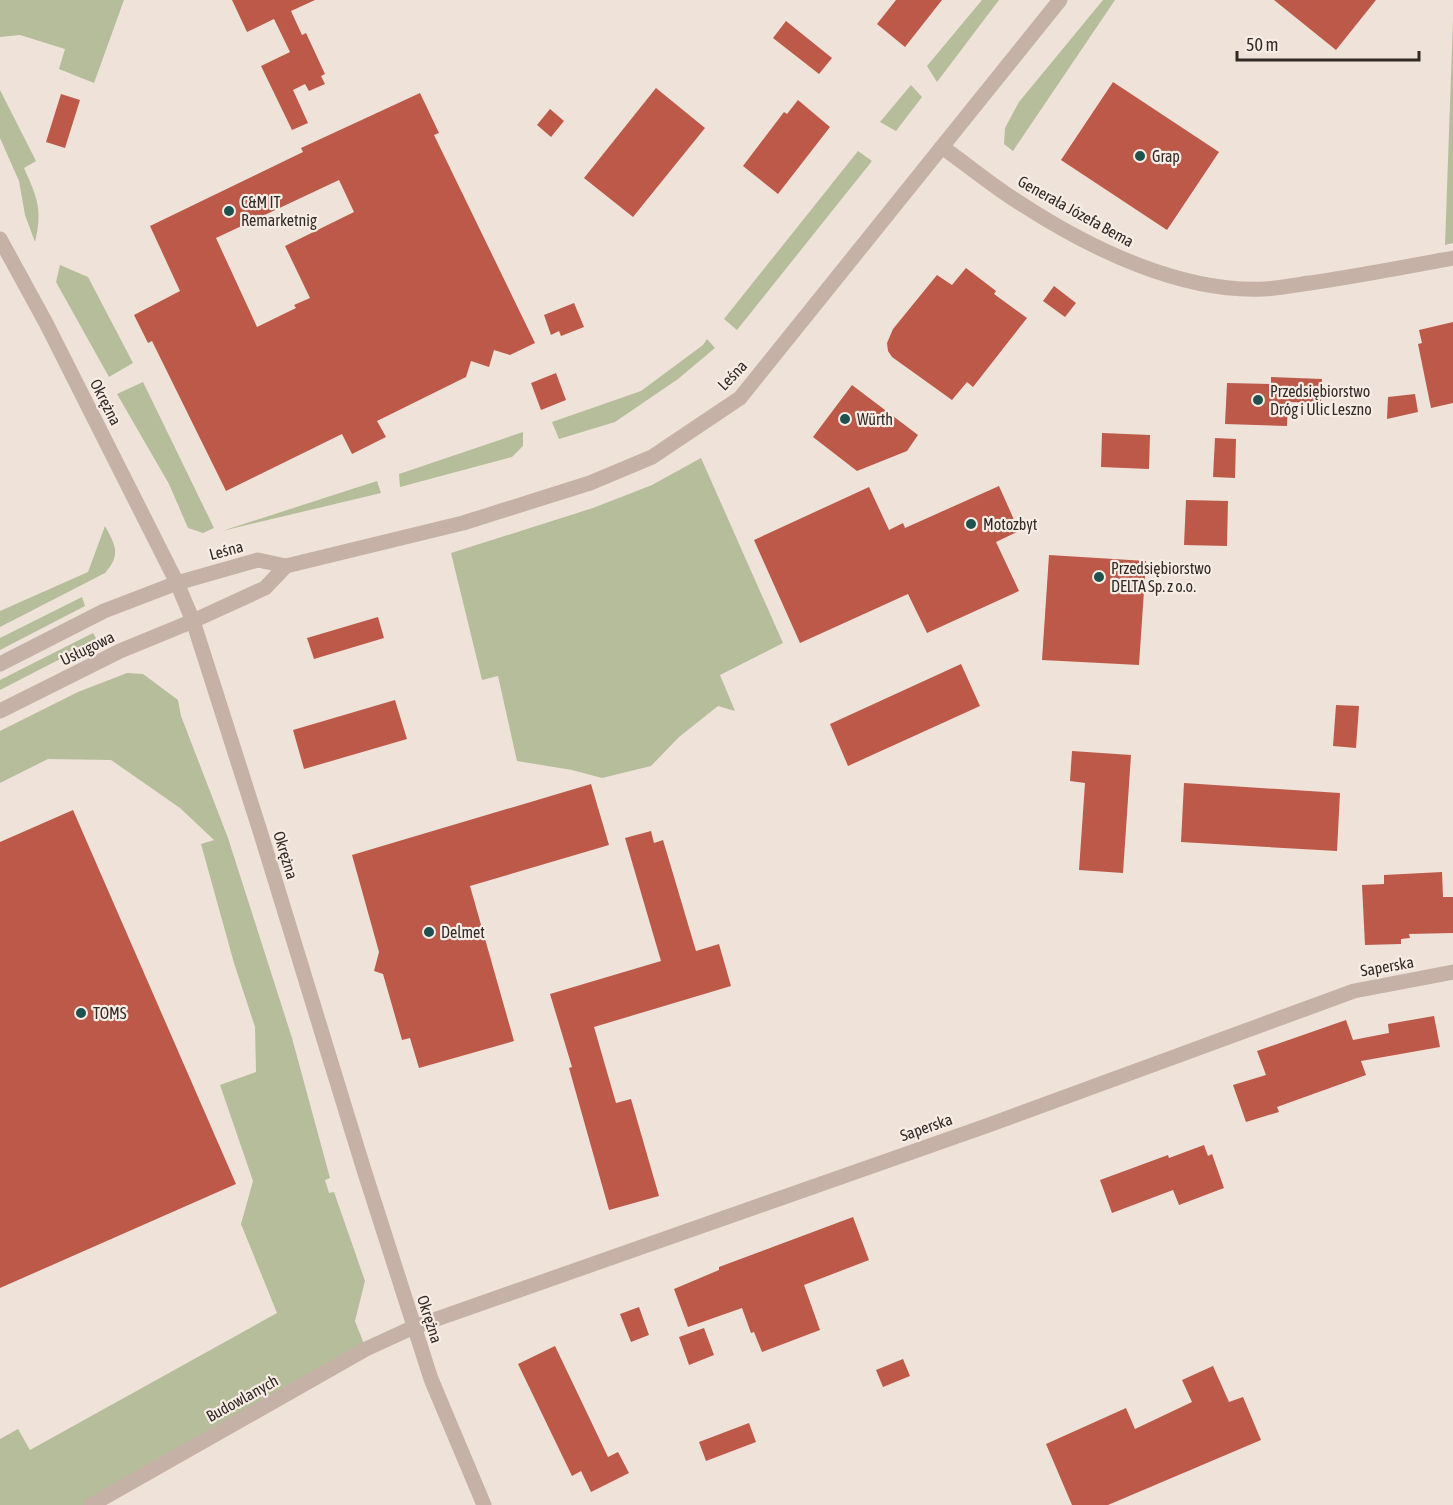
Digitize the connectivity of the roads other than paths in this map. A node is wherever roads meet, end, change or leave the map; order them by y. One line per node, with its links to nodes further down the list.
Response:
1 (1060, 0): 2 (street, Leśna)
2 (942, 147): 4 (street, Generała Józefa Bema); 5 (street, Leśna)
3 (0, 238): 6 (street, Okrężna)
4 (1453, 258)
5 (286, 566): 6 (street, Leśna); 7 (street)
6 (177, 583): 7 (street, Okrężna); 8 (street, Usługowa)
7 (193, 621): 9 (street, Usługowa); 11 (street, Okrężna)
8 (0, 664)
9 (0, 711)
10 (1453, 972): 11 (street, Saperska)
11 (414, 1327): 12 (street, Budowlanych); 13 (street, Okrężna)
12 (91, 1505)
13 (484, 1505)

